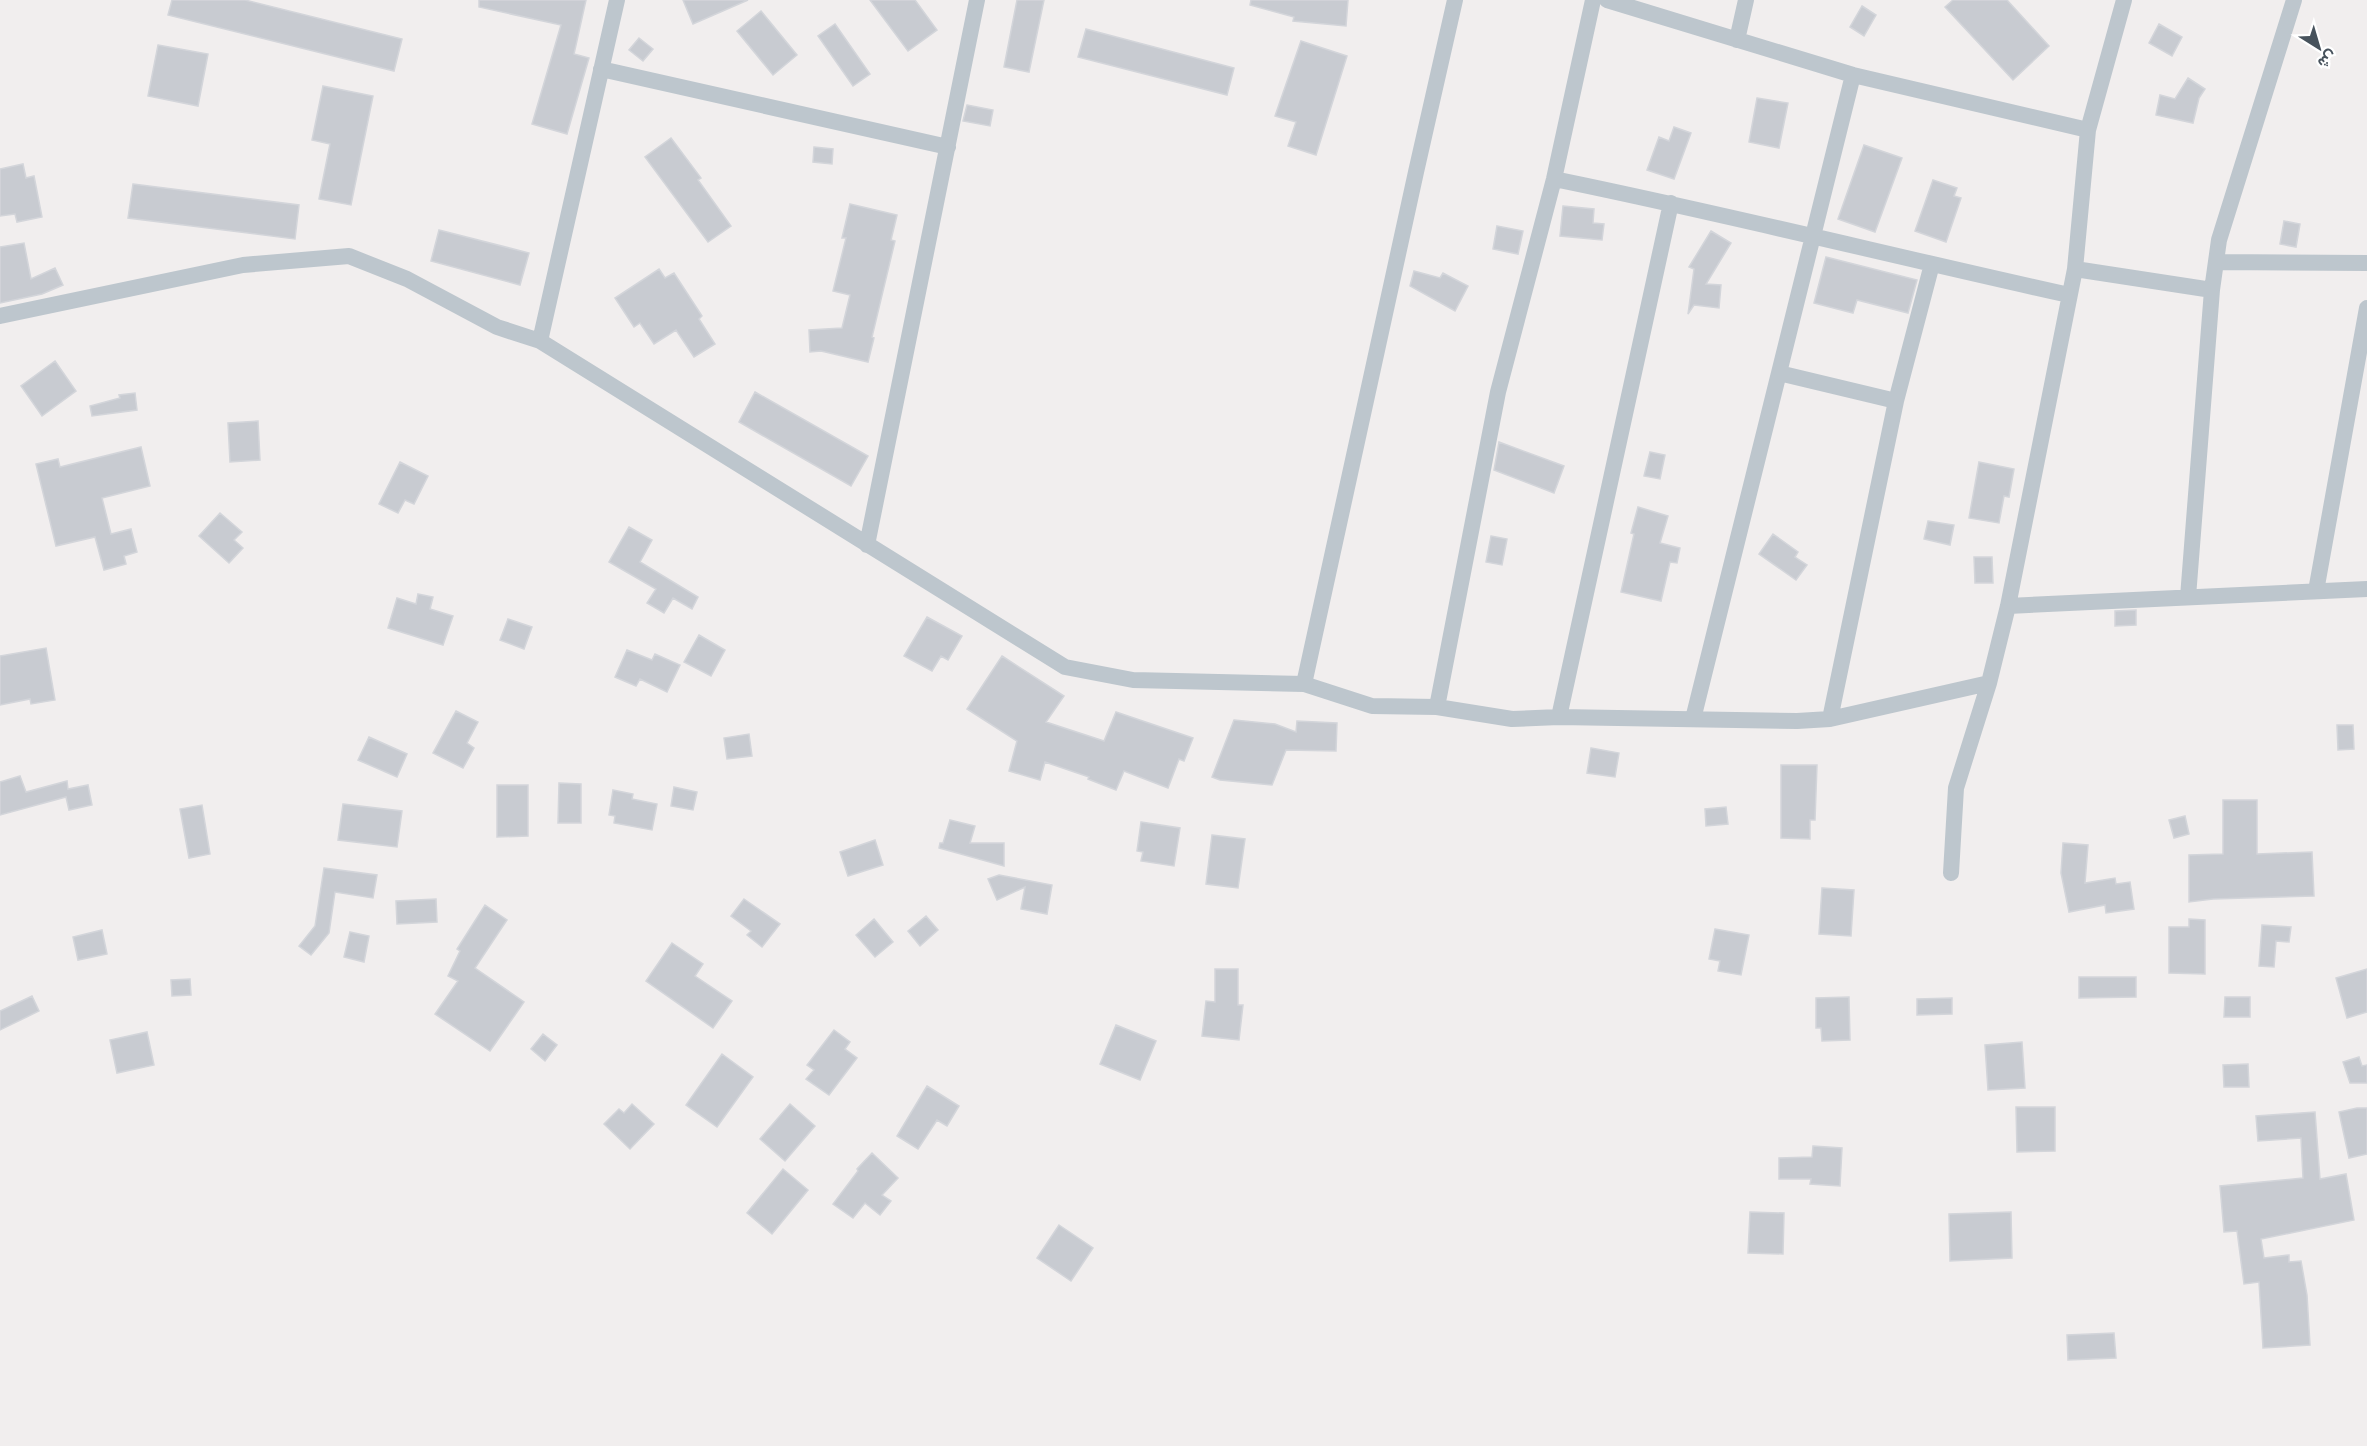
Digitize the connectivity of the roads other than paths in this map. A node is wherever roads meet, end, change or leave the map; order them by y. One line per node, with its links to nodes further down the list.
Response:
1 (617, 0): 10 (street)
2 (977, 0): 13 (street)
3 (1455, 0): 34 (street)
4 (1593, 0): 14 (street)
5 (1607, 0): 9 (street)
6 (1746, 0): 9 (street)
7 (2124, 0): 12 (street)
8 (2294, 0): 17 (street)
9 (1737, 40): 11 (street)
10 (602, 69): 13 (street); 25 (street)
11 (1853, 75): 12 (street); 16 (street)
12 (2088, 130): 20 (street)
13 (948, 147): 28 (street)
14 (1554, 179): 15 (street); 35 (street)
15 (1671, 202): 16 (street); 36 (street)
16 (1813, 234): 19 (street); 26 (street)
17 (2216, 262): 18 (street); 21 (street)
18 (2367, 263)
19 (1932, 264): 22 (street); 27 (street)
20 (2075, 268): 21 (street); 22 (street)
21 (2212, 290): 31 (street)
22 (2069, 295): 32 (street)
23 (2367, 308): 30 (street)
24 (0, 316): 25 (street)
25 (540, 341): 28 (street)
26 (1779, 373): 27 (street); 38 (street)
27 (1896, 401): 37 (street)
28 (867, 545): 34 (street)
29 (2367, 589): 30 (street)
30 (2316, 591): 31 (street)
31 (2188, 597): 32 (street)
32 (2008, 606): 33 (street)
33 (1989, 683): 37 (street); 39 (street)
34 (1304, 684): 35 (street)
35 (1437, 707): 36 (street)
36 (1559, 717): 38 (street)
37 (1830, 719): 38 (street)
38 (1693, 720)
39 (1951, 873)

